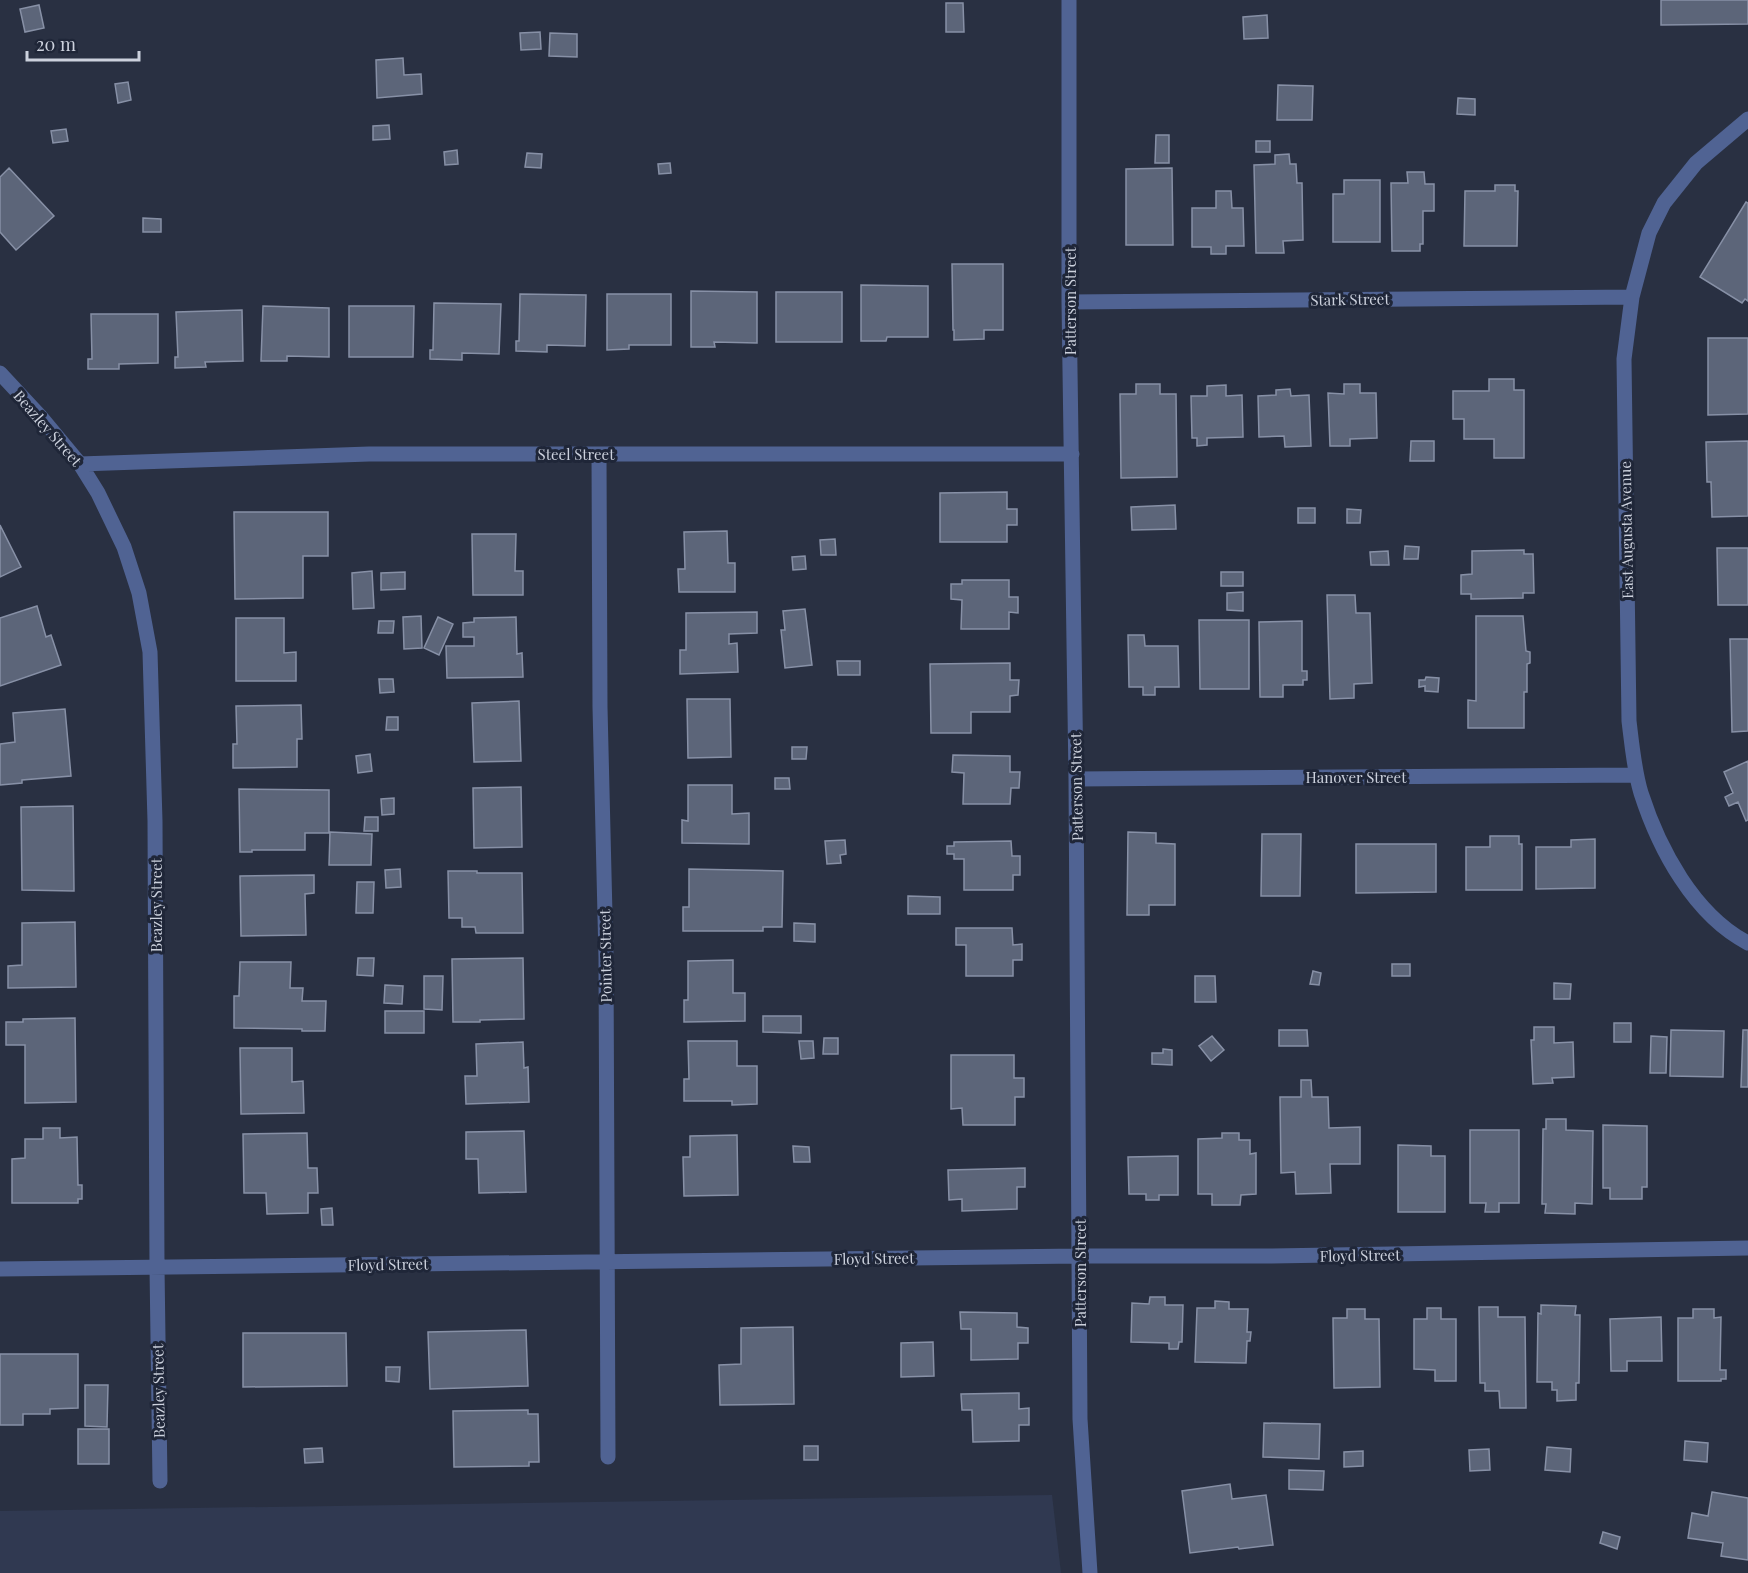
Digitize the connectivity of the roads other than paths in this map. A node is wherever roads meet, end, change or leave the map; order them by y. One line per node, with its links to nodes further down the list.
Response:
1 (1069, 0): 4 (street, Patterson Street)
2 (1748, 119): 3 (street, East Augusta Avenue)
3 (1632, 297): 4 (street, Stark Street); 9 (street, East Augusta Avenue)
4 (1069, 302): 7 (street, Patterson Street)
5 (0, 373): 8 (street, Beazley Street)
6 (599, 454): 7 (street, Steel Street); 8 (street, Steel Street); 14 (street, Pointer Street)
7 (1072, 454): 10 (street, Patterson Street)
8 (80, 464): 15 (street, Beazley Street)
9 (1636, 775): 10 (street, Hanover Street); 11 (street, East Augusta Avenue)
10 (1076, 779): 13 (street, Patterson Street)
11 (1748, 943)
12 (1748, 1248): 13 (street, Floyd Street)
13 (1080, 1256): 14 (street, Floyd Street); 19 (street, Patterson Street)
14 (606, 1261): 15 (street, Floyd Street); 17 (street, Pointer Street)
15 (157, 1267): 16 (street, Floyd Street); 18 (street, Beazley Street)
16 (0, 1269)
17 (608, 1457)
18 (160, 1481)
19 (1090, 1573)

